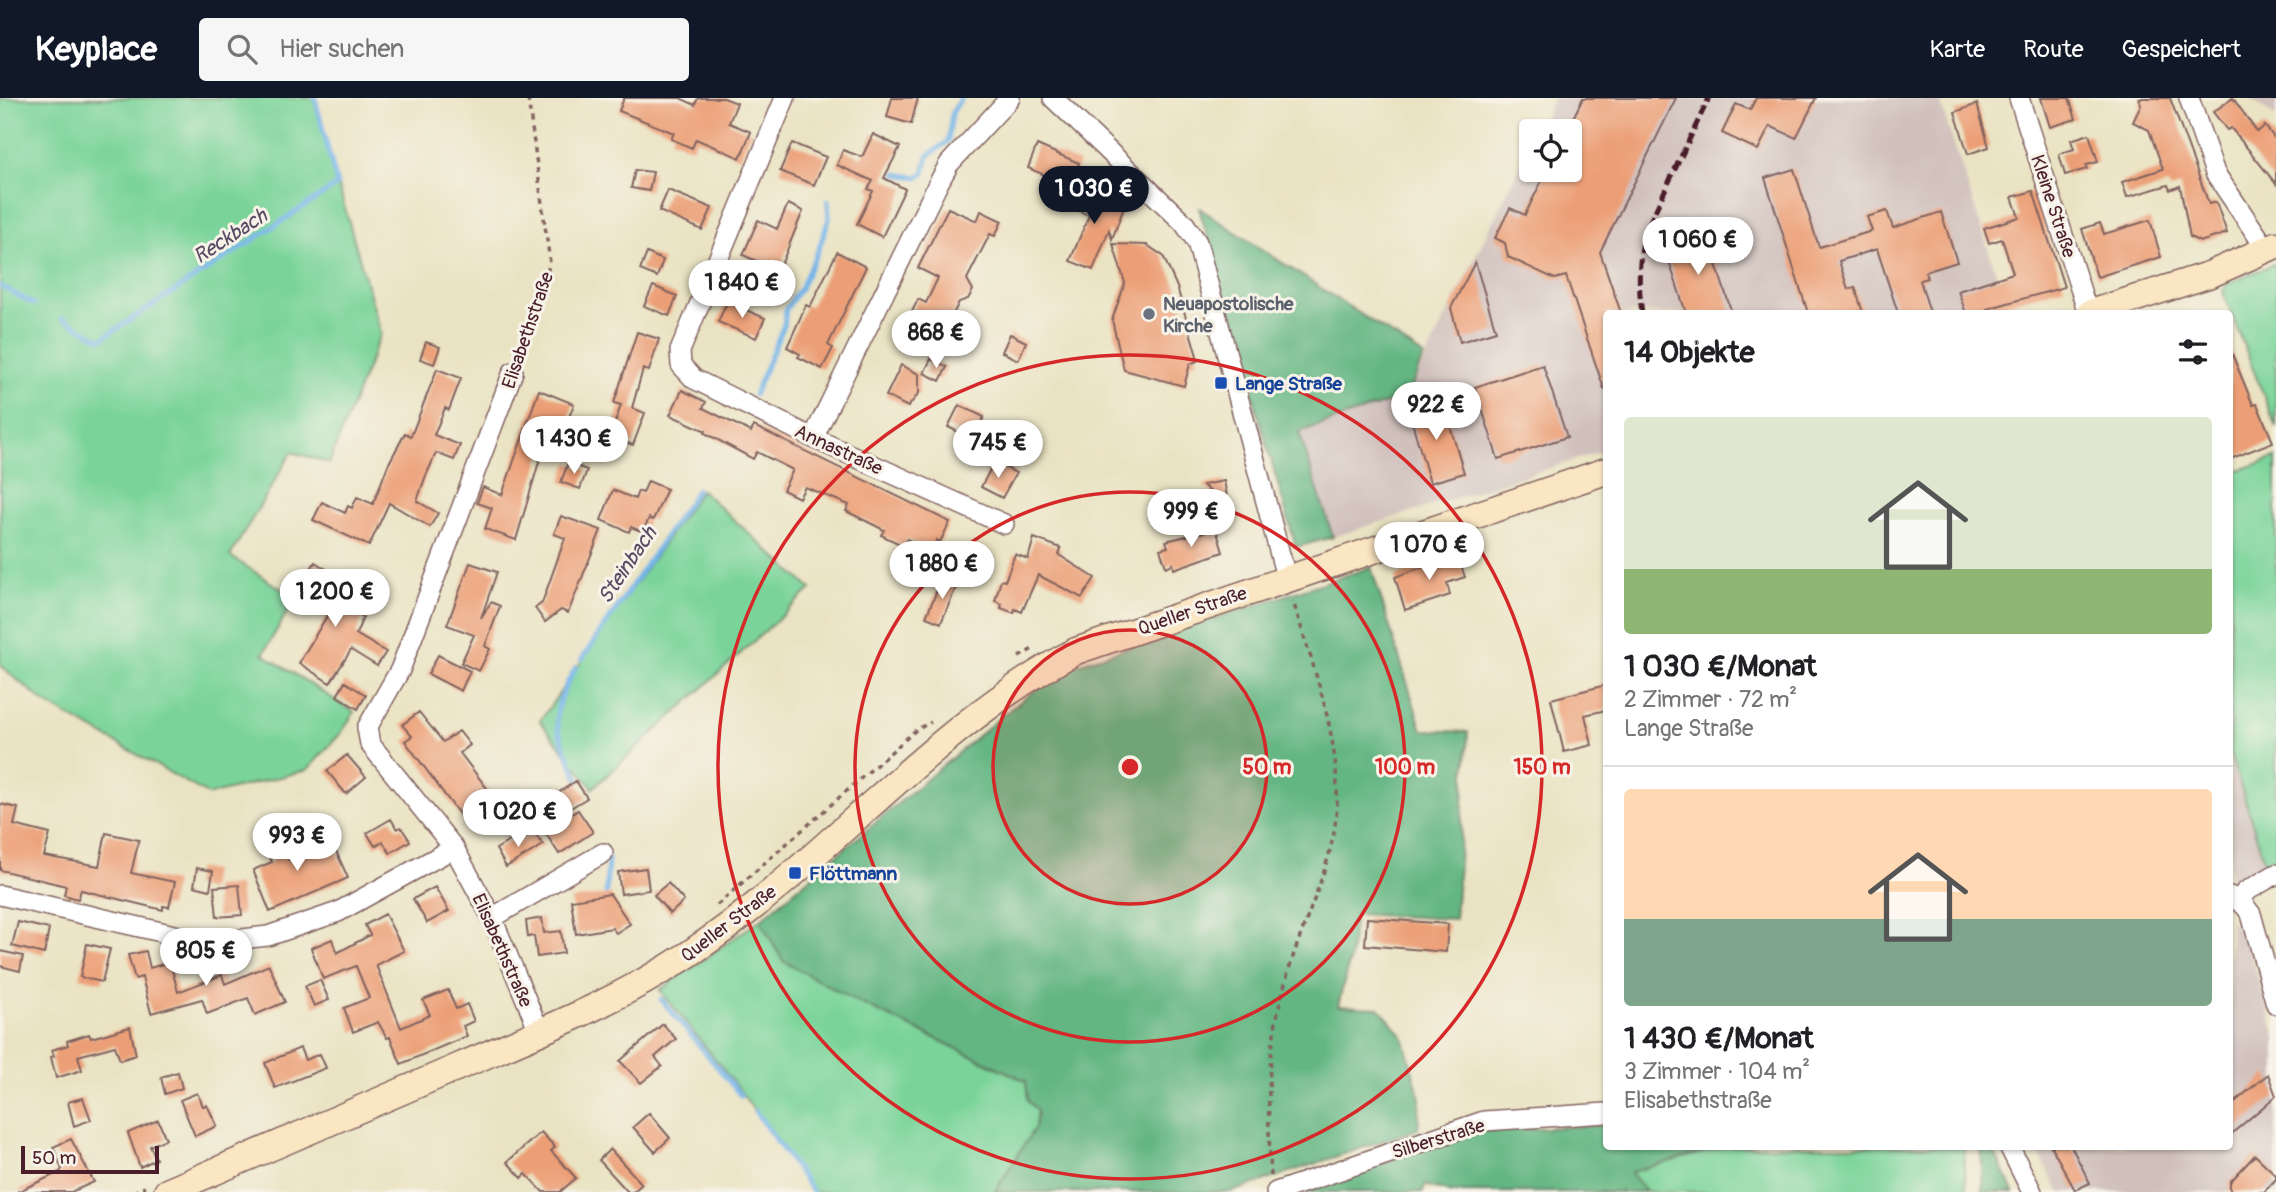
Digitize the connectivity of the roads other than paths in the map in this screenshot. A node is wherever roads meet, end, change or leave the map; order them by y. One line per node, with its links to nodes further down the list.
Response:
1 (785, 98): 10 (street, Annastraße)
2 (1010, 98): 10 (street)
3 (1054, 98): 13 (street)
4 (2019, 98): 7 (street, Kleine Straße)
5 (2189, 98): 6 (street)
6 (2271, 248): 8 (street)
7 (2088, 310)
8 (2098, 310)
9 (513, 372): 14 (street, Elisabethstraße)
10 (813, 438): 12 (street, Annastraße)
11 (1603, 472): 13 (street, Queller Straße)
12 (1004, 524)
13 (1286, 578): 21 (street, Queller Straße)
14 (454, 848): 17 (street); 19 (street, Elisabethstraße)
15 (603, 853): 19 (street)
16 (2276, 874): 18 (street)
17 (0, 895)
18 (2234, 899): 20 (street)
19 (492, 918): 21 (street, Elisabethstraße)
20 (2276, 1004)
21 (540, 1033): 25 (street, Queller Straße)
22 (1603, 1113): 24 (street, Silberstraße)
23 (2011, 1150): 26 (street)
24 (1274, 1185)
25 (167, 1192)
26 (2032, 1192)

